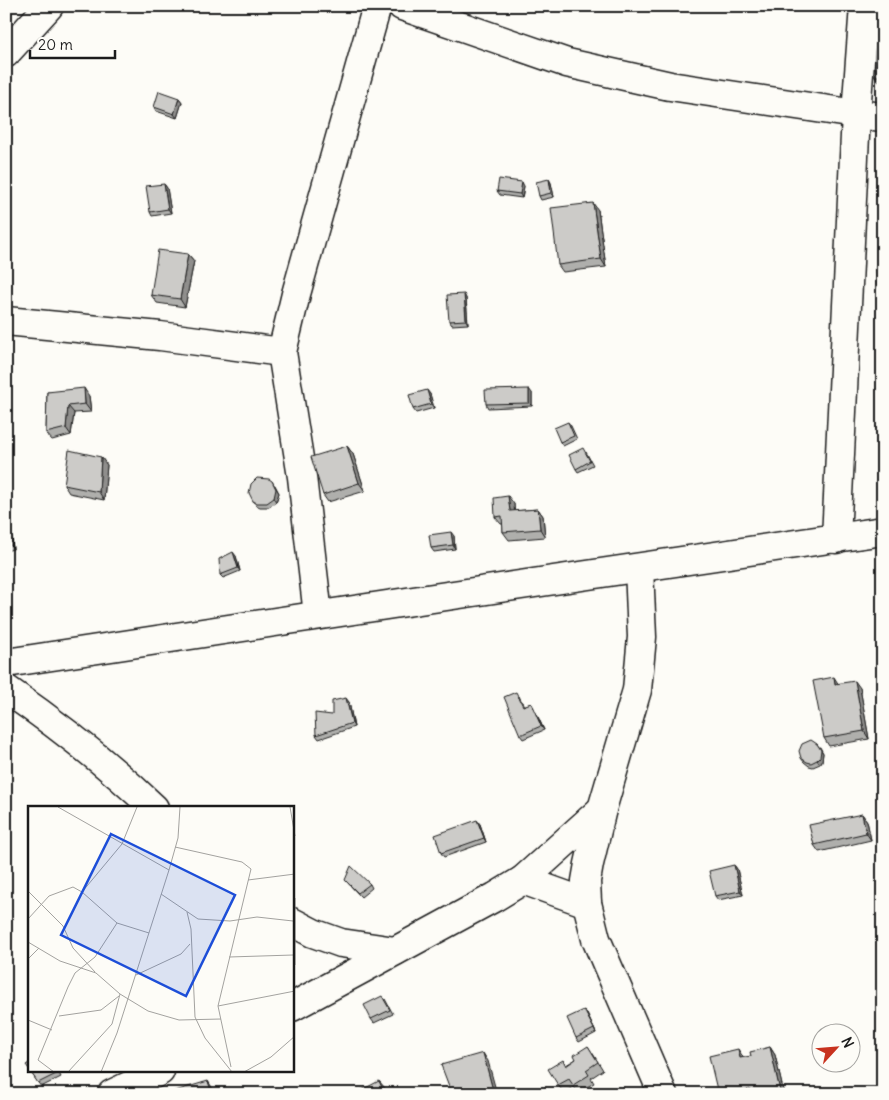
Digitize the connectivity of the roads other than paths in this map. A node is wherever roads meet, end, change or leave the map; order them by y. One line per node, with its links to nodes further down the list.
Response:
1 (49, 6): 5 (street)
2 (377, 6): 9 (street)
3 (402, 6): 6 (street)
4 (864, 6): 6 (street)
5 (6, 53)
6 (856, 114): 7 (street); 11 (street)
7 (883, 117)
8 (6, 321): 9 (street)
9 (282, 352): 13 (street)
10 (883, 531): 11 (street)
11 (836, 539): 12 (street)
12 (639, 568): 13 (street); 17 (street)
13 (318, 615): 14 (street)
14 (6, 663)
15 (6, 688): 16 (street)
16 (152, 806)
17 (602, 809): 18 (street); 19 (street)
18 (523, 880): 19 (street); 21 (street)
19 (587, 904): 25 (street)
20 (294, 923): 21 (street)
21 (395, 951): 22 (street)
22 (294, 1006)
23 (158, 1072): 24 (street)
24 (112, 1094)
25 (663, 1094)

